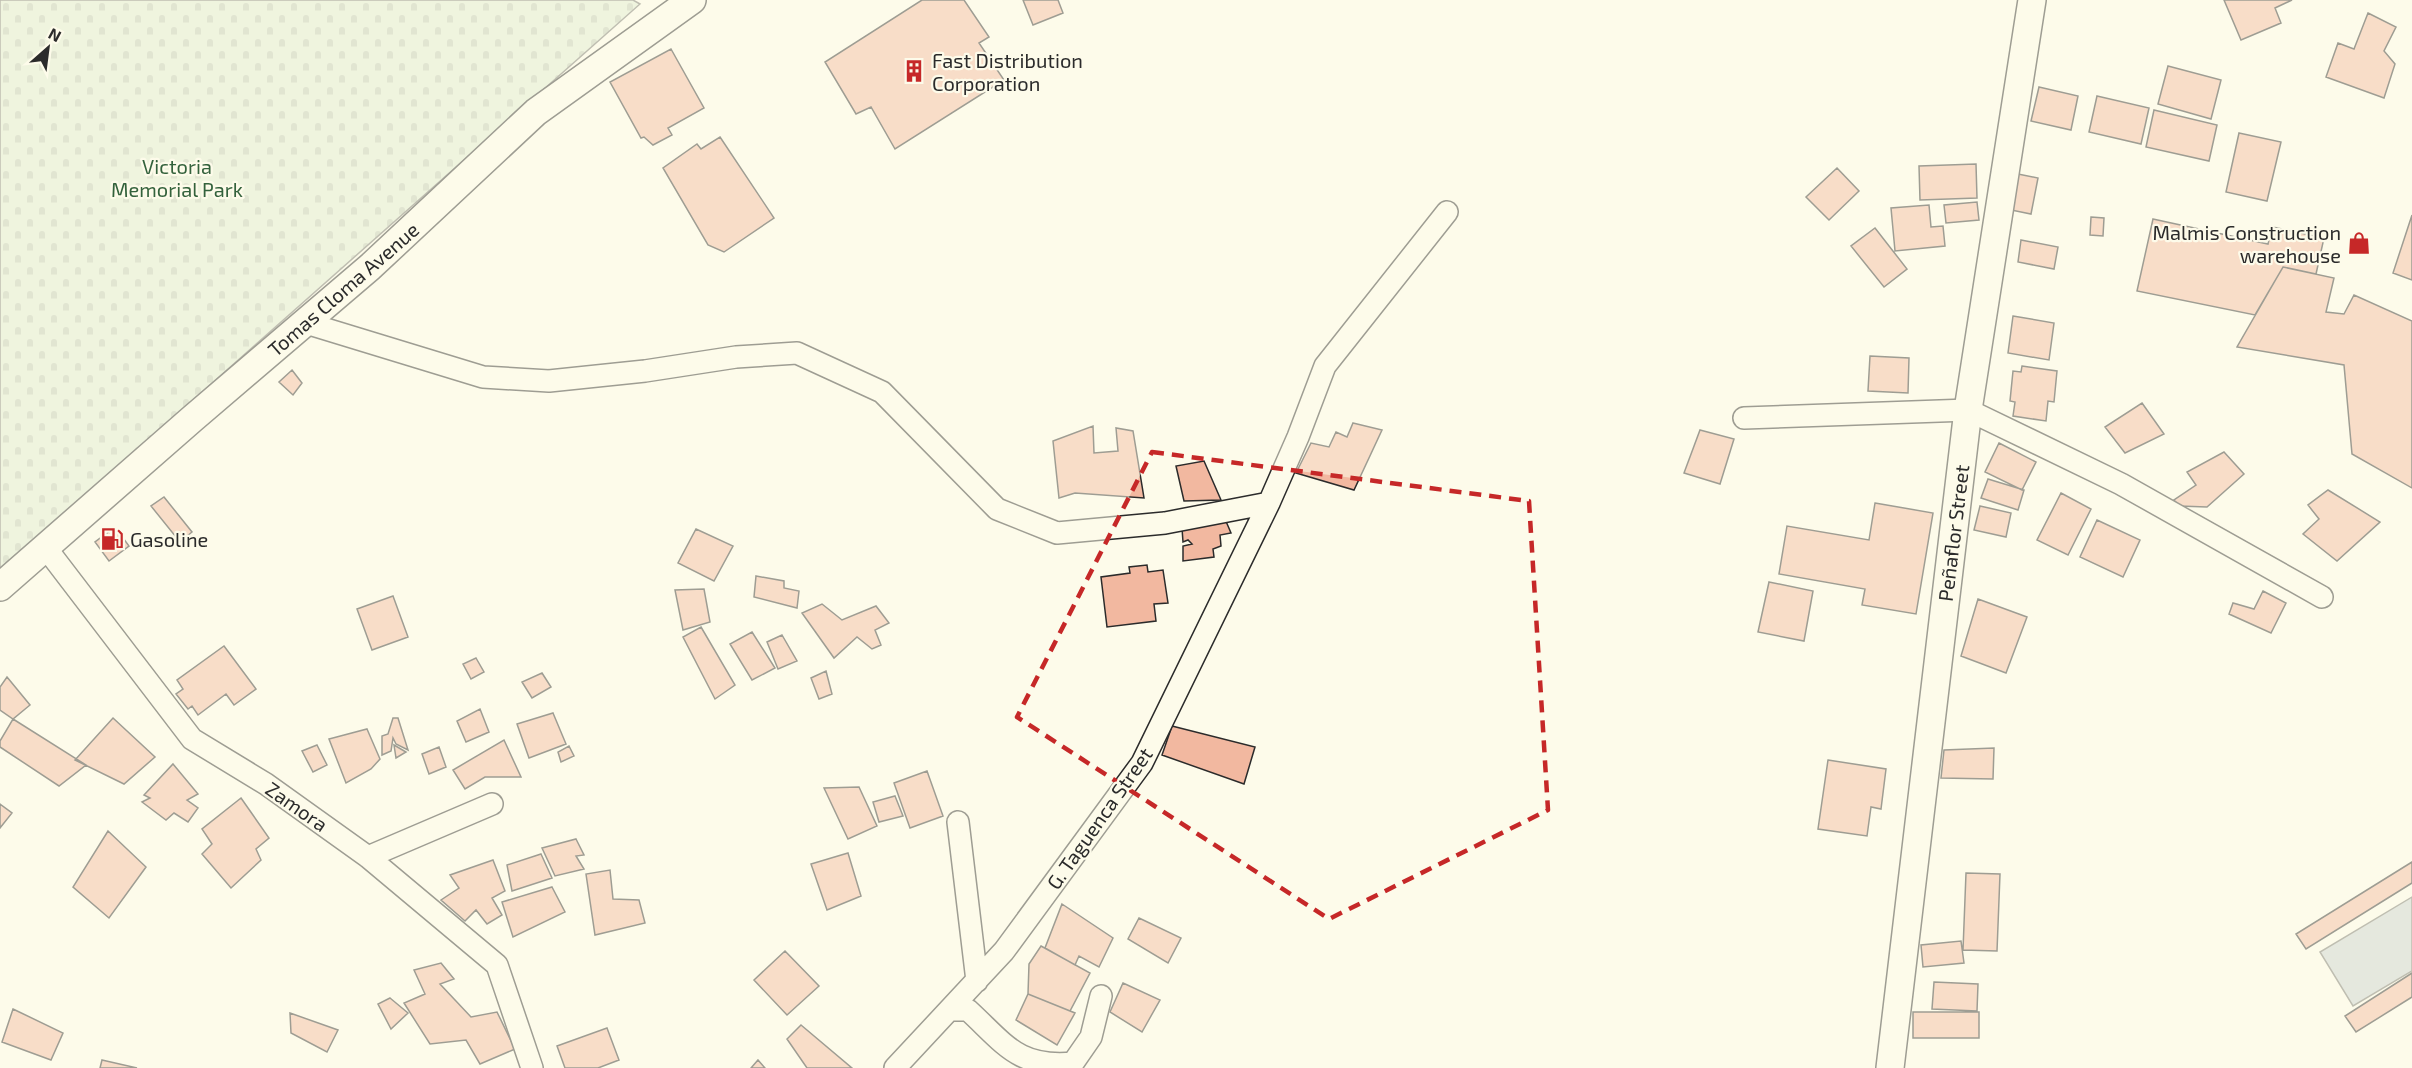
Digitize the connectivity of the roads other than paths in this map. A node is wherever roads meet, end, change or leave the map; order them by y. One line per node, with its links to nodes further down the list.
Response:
1 (692, 0): 4 (main road, Tomas Cloma Avenue)
2 (2032, 0): 5 (main road, Peñaflor Street)
3 (1447, 212): 7 (street, G. Taguenca Street)
4 (306, 323): 7 (street); 8 (main road, Tomas Cloma Avenue)
5 (1968, 410): 6 (street); 10 (street); 19 (main road, Peñaflor Street)
6 (1744, 418)
7 (1269, 504): 14 (street, G. Taguenca Street)
8 (46, 548): 9 (main road, Tomas Cloma Avenue); 13 (street, Zamora)
9 (0, 586)
10 (2322, 597)
11 (492, 804): 13 (street)
12 (958, 822): 14 (street)
13 (368, 857): 17 (street, Zamora)
14 (977, 981): 16 (street, G. Taguenca Street)
15 (1101, 996): 16 (street)
16 (950, 1010): 18 (street, G. Taguenca Street)
17 (532, 1068)
18 (895, 1068)
19 (1890, 1068)

